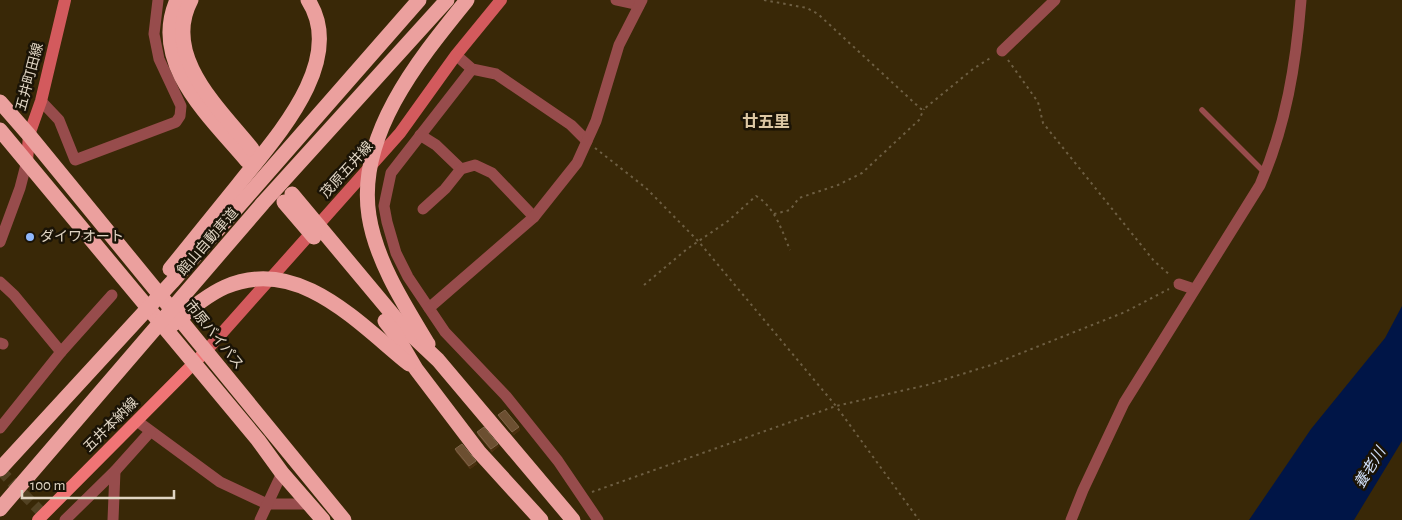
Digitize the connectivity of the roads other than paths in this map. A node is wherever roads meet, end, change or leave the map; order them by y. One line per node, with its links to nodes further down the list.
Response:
1 (65, 0): 17 (main road, 五井町田線)
2 (158, 0): 17 (street)
3 (177, 0): 4 (highway)
4 (191, 0)
5 (308, 0): 24 (highway)
6 (419, 0): 24 (highway, 館山自動車道)
7 (446, 0): 39 (highway, 館山自動車道)
8 (467, 0): 42 (highway)
9 (501, 0): 15 (main road, 茂原五井線)
10 (616, 0): 13 (street)
11 (1055, 0): 14 (street)
12 (1301, 0): 27 (street)
13 (640, 2): 23 (street)
14 (1002, 51)
15 (456, 55): 16 (street); 40 (main road, 茂原五井線)
16 (472, 69): 21 (street); 23 (street)
17 (41, 101): 22 (main road, 五井町田線)
18 (0, 102): 22 (highway, 市原バイパス)
19 (1202, 110): 27 (lane)
20 (0, 130): 25 (highway)
21 (420, 134): 26 (street); 38 (street)
22 (29, 135): 25 (main road, 五井町田線); 40 (highway, 市原バイパス)
23 (586, 141): 30 (street)
24 (275, 152): 33 (highway, 館山自動車道); 33 (highway)
25 (27, 161): 31 (street); 43 (highway)
26 (461, 169): 29 (street); 30 (street)
27 (1265, 173): 36 (street)
28 (288, 198): 32 (highway)
29 (423, 209)
30 (534, 217): 38 (street)
31 (0, 242)
32 (331, 249): 42 (highway); 44 (highway)
33 (172, 274): 48 (highway, 館山自動車道)
34 (0, 282): 41 (street)
35 (1179, 284): 36 (street)
36 (1194, 289): 63 (street)
37 (112, 295): 41 (street)
38 (429, 308): 62 (street)
39 (144, 341): 44 (highway); 53 (highway, 館山自動車道)
40 (206, 351): 43 (main road, 五井本納線); 59 (highway, 市原バイパス)
41 (61, 352): 46 (street)
42 (438, 360): 61 (highway)
43 (194, 363): 45 (main road, 五井本納線); 50 (highway)
44 (416, 369): 60 (highway)
45 (137, 421): 47 (street); 54 (main road, 五井本納線)
46 (0, 428)
47 (150, 432): 49 (street); 51 (street)
48 (0, 469)
49 (115, 471): 55 (street); 56 (street)
50 (282, 473): 51 (street); 52 (highway)
51 (267, 504): 52 (street); 57 (street)
52 (310, 504): 58 (highway)
53 (0, 509)
54 (38, 520)
55 (65, 520)
56 (113, 520)
57 (260, 520)
58 (324, 520)
59 (344, 520)
60 (541, 520)
61 (573, 520)
62 (598, 520)
63 (1071, 520)

